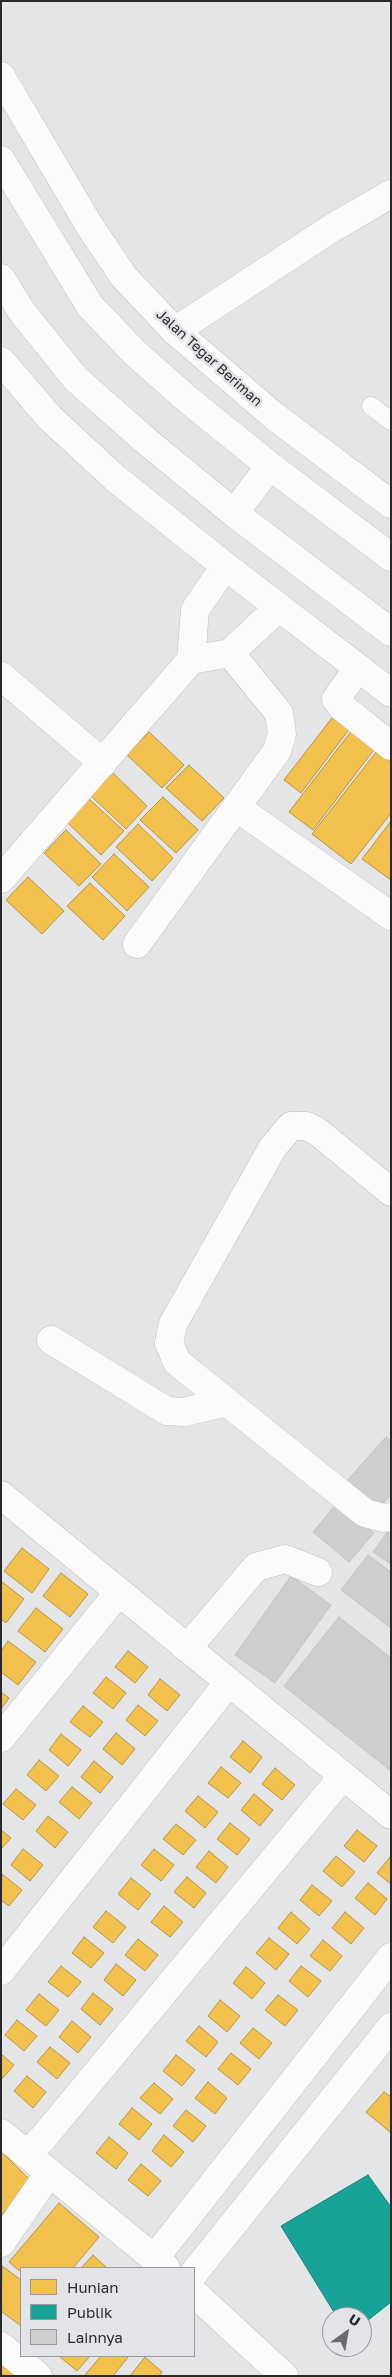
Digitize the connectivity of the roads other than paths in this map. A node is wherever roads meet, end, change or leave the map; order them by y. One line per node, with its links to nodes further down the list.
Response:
1 (1, 76): 5 (street, Jalan Tegar Beriman)
2 (1, 160): 9 (street)
3 (391, 194): 5 (street)
4 (1, 278): 11 (street)
5 (175, 331): 10 (street, Jalan Tegar Beriman)
6 (2, 364): 13 (street)
7 (371, 406): 8 (lane)
8 (391, 421)
9 (270, 466): 11 (street); 12 (street)
10 (391, 504)
11 (234, 512): 15 (street)
12 (391, 557)
13 (225, 566): 14 (street); 17 (street)
14 (279, 607): 16 (street); 18 (street)
15 (391, 632)
16 (230, 653): 17 (street); 23 (street)
17 (191, 660): 22 (street)
18 (358, 668): 20 (street); 21 (street)
19 (1, 676): 22 (street)
20 (391, 693)
21 (391, 746)
22 (104, 763): 24 (street)
23 (236, 807): 25 (street); 26 (street)
24 (5, 868)
25 (391, 916)
26 (136, 944)
27 (391, 1192): 29 (street)
28 (51, 1340): 29 (street)
29 (227, 1402): 31 (street)
30 (4, 1504): 33 (street)
31 (391, 1516)
32 (318, 1572): 34 (street)
33 (119, 1592): 34 (street); 36 (street)
34 (185, 1647): 35 (street)
35 (229, 1682): 37 (street); 40 (street)
36 (1, 1738)
37 (343, 1776): 38 (street); 43 (street)
38 (391, 1815)
39 (391, 1958): 46 (street)
40 (1, 1971)
41 (391, 2027): 47 (street)
42 (1, 2133): 43 (street)
43 (27, 2154): 44 (street)
44 (49, 2173): 45 (street); 46 (street)
45 (1, 2243)
46 (160, 2263)
47 (195, 2272)
48 (195, 2294): 51 (street)
49 (1, 2346): 50 (street)
50 (38, 2376)
51 (284, 2376)

